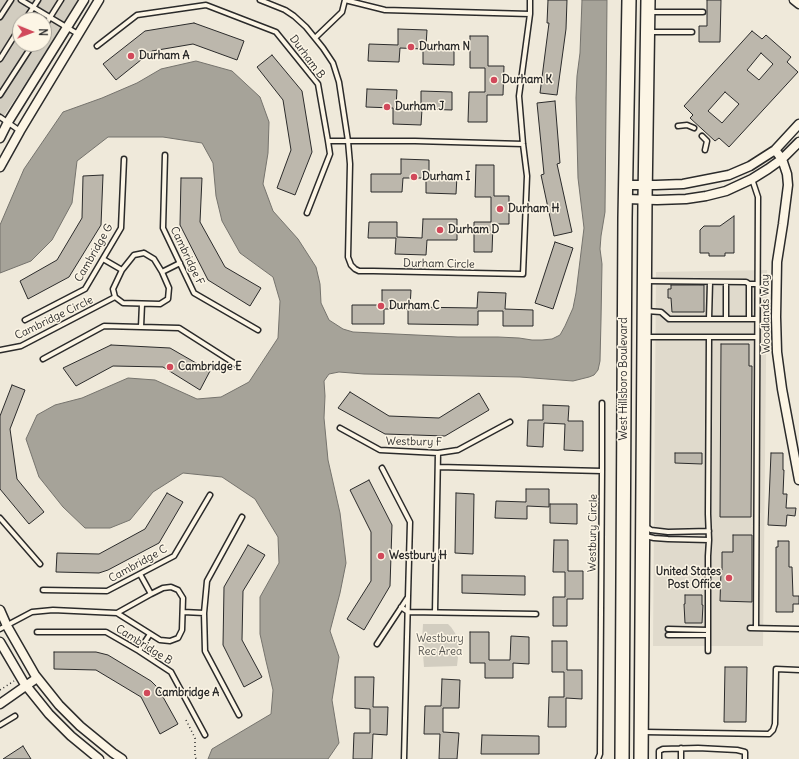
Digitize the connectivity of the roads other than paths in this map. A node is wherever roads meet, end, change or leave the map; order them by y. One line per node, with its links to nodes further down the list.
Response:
1 (11, 0): 22 (lane)
2 (21, 0): 16 (lane)
3 (38, 0): 16 (lane)
4 (61, 0): 21 (lane)
5 (84, 0): 24 (street)
6 (99, 0): 27 (street)
7 (208, 0): 14 (lane)
8 (260, 0): 28 (lane, Durham Circle)
9 (345, 0): 20 (lane); 28 (lane)
10 (530, 0): 20 (lane, Durham Circle)
11 (629, 0): 53 (main road, West Hillsboro Boulevard)
12 (794, 0): 13 (street)
13 (799, 4)
14 (206, 6): 30 (lane); 42 (lane, Durham B)
15 (648, 6): 19 (lane); 25 (main road, West Hillsboro Boulevard)
16 (33, 8): 17 (lane); 18 (lane)
17 (30, 12)
18 (40, 12)
19 (703, 12)
20 (530, 14): 45 (lane, Durham Circle)
21 (52, 15)
22 (0, 17)
23 (52, 19): 24 (lane)
24 (67, 28): 27 (lane); 35 (street)
25 (647, 32): 26 (lane); 54 (main road, West Hillsboro Boulevard)
26 (692, 32)
27 (78, 35): 39 (street)
28 (315, 38): 43 (lane, Durham Circle)
29 (12, 40): 32 (lane)
30 (97, 46)
31 (28, 52): 33 (lane)
32 (0, 59)
33 (0, 95)
34 (0, 117): 35 (lane)
35 (8, 122): 39 (lane); 41 (street)
36 (799, 124): 47 (street)
37 (678, 126): 38 (lane)
38 (694, 128)
39 (20, 131): 51 (street)
40 (702, 136): 46 (lane)
41 (0, 138)
42 (328, 141): 43 (lane); 57 (lane, Durham B)
43 (348, 141): 45 (lane); 45 (lane, Durham Circle)
44 (799, 142): 50 (street)
45 (523, 144)
46 (705, 150)
47 (775, 150): 50 (street, Woodlands Way); 54 (street)
48 (165, 155): 59 (lane, Cambridge F)
49 (124, 159): 58 (lane, Cambridge G)
50 (782, 159): 52 (street); 90 (street, Woodlands Way)
51 (0, 167)
52 (752, 179): 56 (street); 66 (lane)
53 (626, 185): 54 (street); 55 (main road, West Hillsboro Boulevard)
54 (645, 185): 56 (main road, West Hillsboro Boulevard)
55 (626, 199): 56 (street); 92 (main road, West Hillsboro Boulevard)
56 (645, 200): 62 (main road, West Hillsboro Boulevard)
57 (307, 213)
58 (103, 259): 60 (lane); 74 (lane, Cambridge G)
59 (180, 263): 61 (lane); 76 (lane, Cambridge F)
60 (122, 270): 61 (lane); 67 (lane)
61 (162, 272): 68 (lane)
62 (644, 281): 63 (lane); 69 (main road, West Hillsboro Boulevard)
63 (710, 282): 64 (lane); 70 (lane)
64 (726, 282): 65 (lane); 71 (lane)
65 (749, 284): 66 (lane); 72 (lane)
66 (757, 284): 73 (lane)
67 (115, 297): 68 (lane); 80 (lane, Cambridge Circle)
68 (142, 304): 75 (lane)
69 (644, 311): 70 (lane); 77 (main road, West Hillsboro Boulevard)
70 (709, 319): 71 (lane)
71 (726, 319): 72 (lane)
72 (749, 319): 73 (lane)
73 (757, 319): 79 (lane)
74 (25, 320)
75 (141, 327): 81 (lane); 82 (lane)
76 (258, 330)
77 (644, 337): 78 (lane); 95 (main road, West Hillsboro Boulevard)
78 (709, 337): 79 (lane); 96 (lane)
79 (757, 337): 115 (lane)
80 (0, 350)
81 (43, 359)
82 (237, 365)
83 (602, 403): 89 (lane, Westbury Circle)
84 (510, 422): 86 (lane, Westbury F)
85 (340, 428): 86 (lane, Westbury F)
86 (438, 454): 87 (lane)
87 (438, 467): 89 (lane); 109 (lane)
88 (382, 468): 104 (lane)
89 (602, 471): 140 (lane, Westbury Circle)
90 (799, 480)
91 (210, 495): 101 (lane, Cambridge C)
92 (624, 510): 95 (main road); 97 (main road, West Hillsboro Boulevard)
93 (242, 517): 111 (lane)
94 (0, 518): 100 (lane)
95 (642, 530): 96 (lane); 98 (lane); 99 (main road, West Hillsboro Boulevard)
96 (709, 531): 98 (lane)
97 (623, 540): 99 (main road); 141 (main road, West Hillsboro Boulevard)
98 (710, 540): 118 (lane)
99 (642, 557): 134 (main road, West Hillsboro Boulevard)
100 (40, 564)
101 (140, 574): 102 (lane, Cambridge C); 103 (lane)
102 (43, 590)
103 (151, 594): 107 (lane); 110 (lane)
104 (408, 597): 105 (lane); 108 (lane)
105 (401, 607): 108 (lane); 124 (lane)
106 (0, 610): 113 (street)
107 (183, 612): 111 (lane); 120 (lane)
108 (408, 612): 109 (lane); 139 (lane)
109 (435, 612): 112 (lane)
110 (117, 613): 113 (lane); 120 (lane)
111 (204, 613): 131 (lane)
112 (536, 614)
113 (3, 628): 128 (street)
114 (750, 628): 115 (lane)
115 (756, 628): 117 (lane)
116 (668, 629): 118 (lane)
117 (799, 629)
118 (708, 630): 122 (lane)
119 (37, 632): 125 (lane, Cambridge B)
120 (150, 634): 125 (lane)
121 (668, 635): 122 (lane)
122 (708, 635): 126 (lane)
123 (0, 642): 129 (street)
124 (377, 644)
125 (139, 651): 135 (lane, Cambridge B)
126 (708, 651)
127 (799, 670): 134 (lane)
128 (37, 678): 129 (street); 138 (street)
129 (26, 686): 130 (street); 137 (street)
130 (0, 704)
131 (239, 715)
132 (15, 716): 133 (lane)
133 (0, 725)
134 (642, 732): 142 (main road, West Hillsboro Boulevard)
135 (205, 734)
136 (681, 748): 143 (lane); 144 (lane); 145 (lane)
137 (99, 759)
138 (122, 759)
139 (404, 759)
140 (598, 759)
141 (622, 759)
142 (641, 759)
143 (659, 759)
144 (681, 759)
145 (745, 759)

